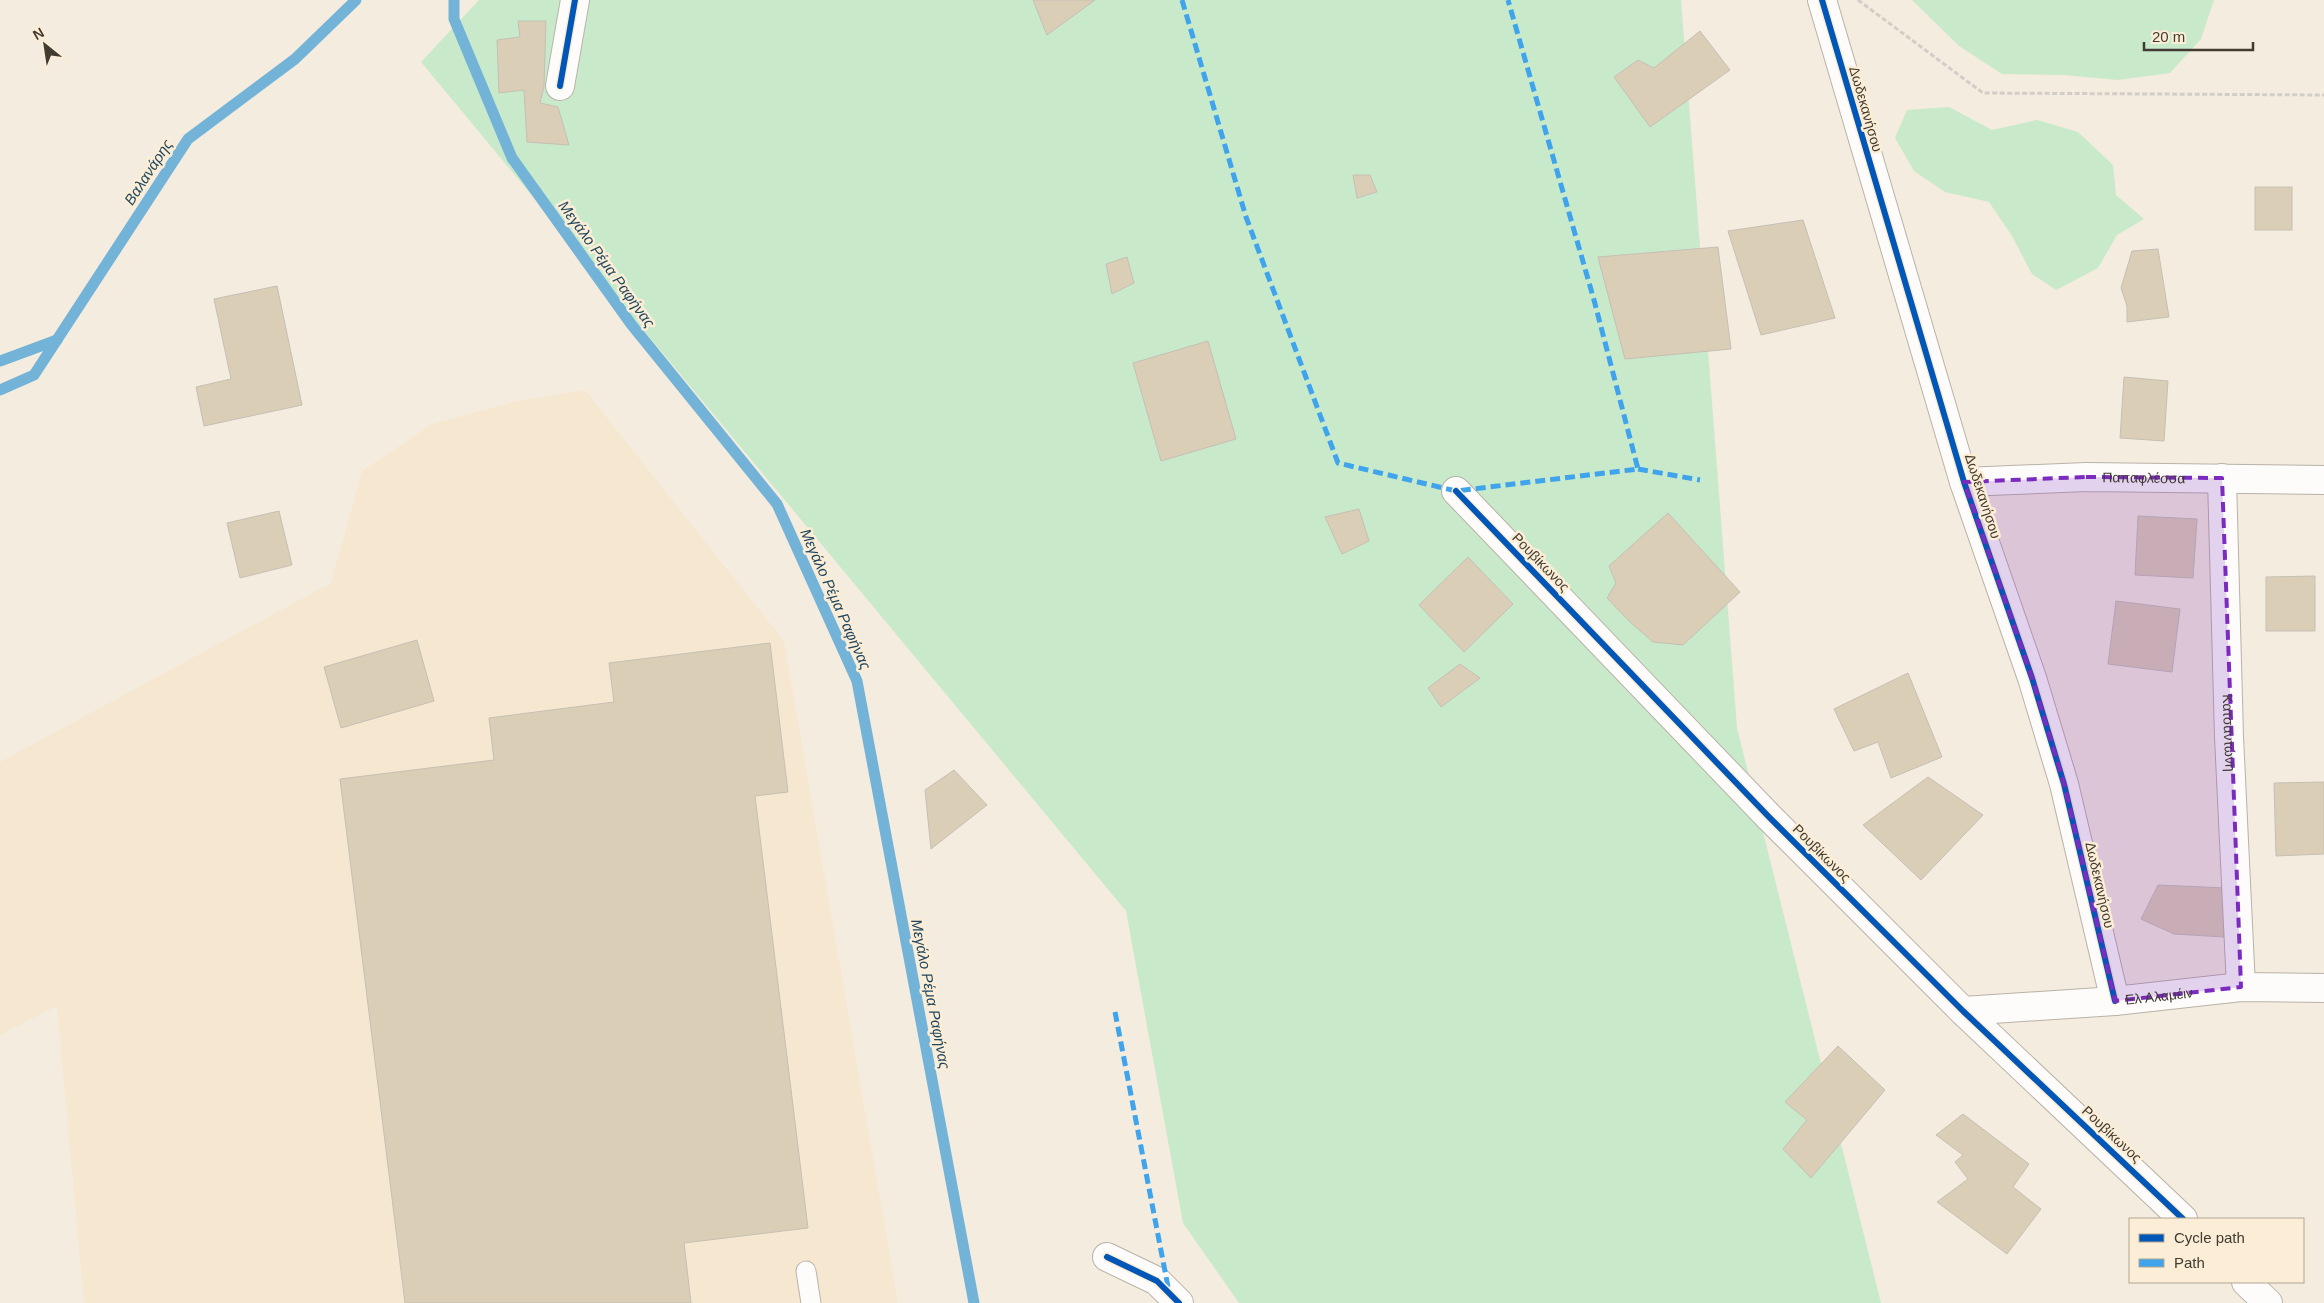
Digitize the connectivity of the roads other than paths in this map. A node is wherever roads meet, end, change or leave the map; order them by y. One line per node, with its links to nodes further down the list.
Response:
1 (575, 0): 3 (street)
2 (1822, 0): 6 (street, Δωδεκανήσου)
3 (560, 86)
4 (2222, 478): 5 (street, Παπαφλέσσα); 6 (street, Παπαφλέσσα); 8 (street, Κατσαντώνη)
5 (2324, 480)
6 (1964, 482): 10 (street, Δωδεκανήσου)
7 (1456, 491): 11 (street, Ρουβίκωνος)
8 (2241, 987): 9 (street, Ελ Αλαμέιν); 10 (street, Ελ Αλαμέιν)
9 (2324, 988)
10 (2115, 1001): 11 (street, Ελ Αλαμέιν)
11 (1963, 1011): 12 (street, Ρουβίκωνος)
12 (2182, 1218)
13 (1107, 1257): 17 (street)
14 (806, 1271): 16 (lane)
15 (2247, 1283): 18 (street)
16 (811, 1303)
17 (1179, 1303)
18 (2268, 1303)

